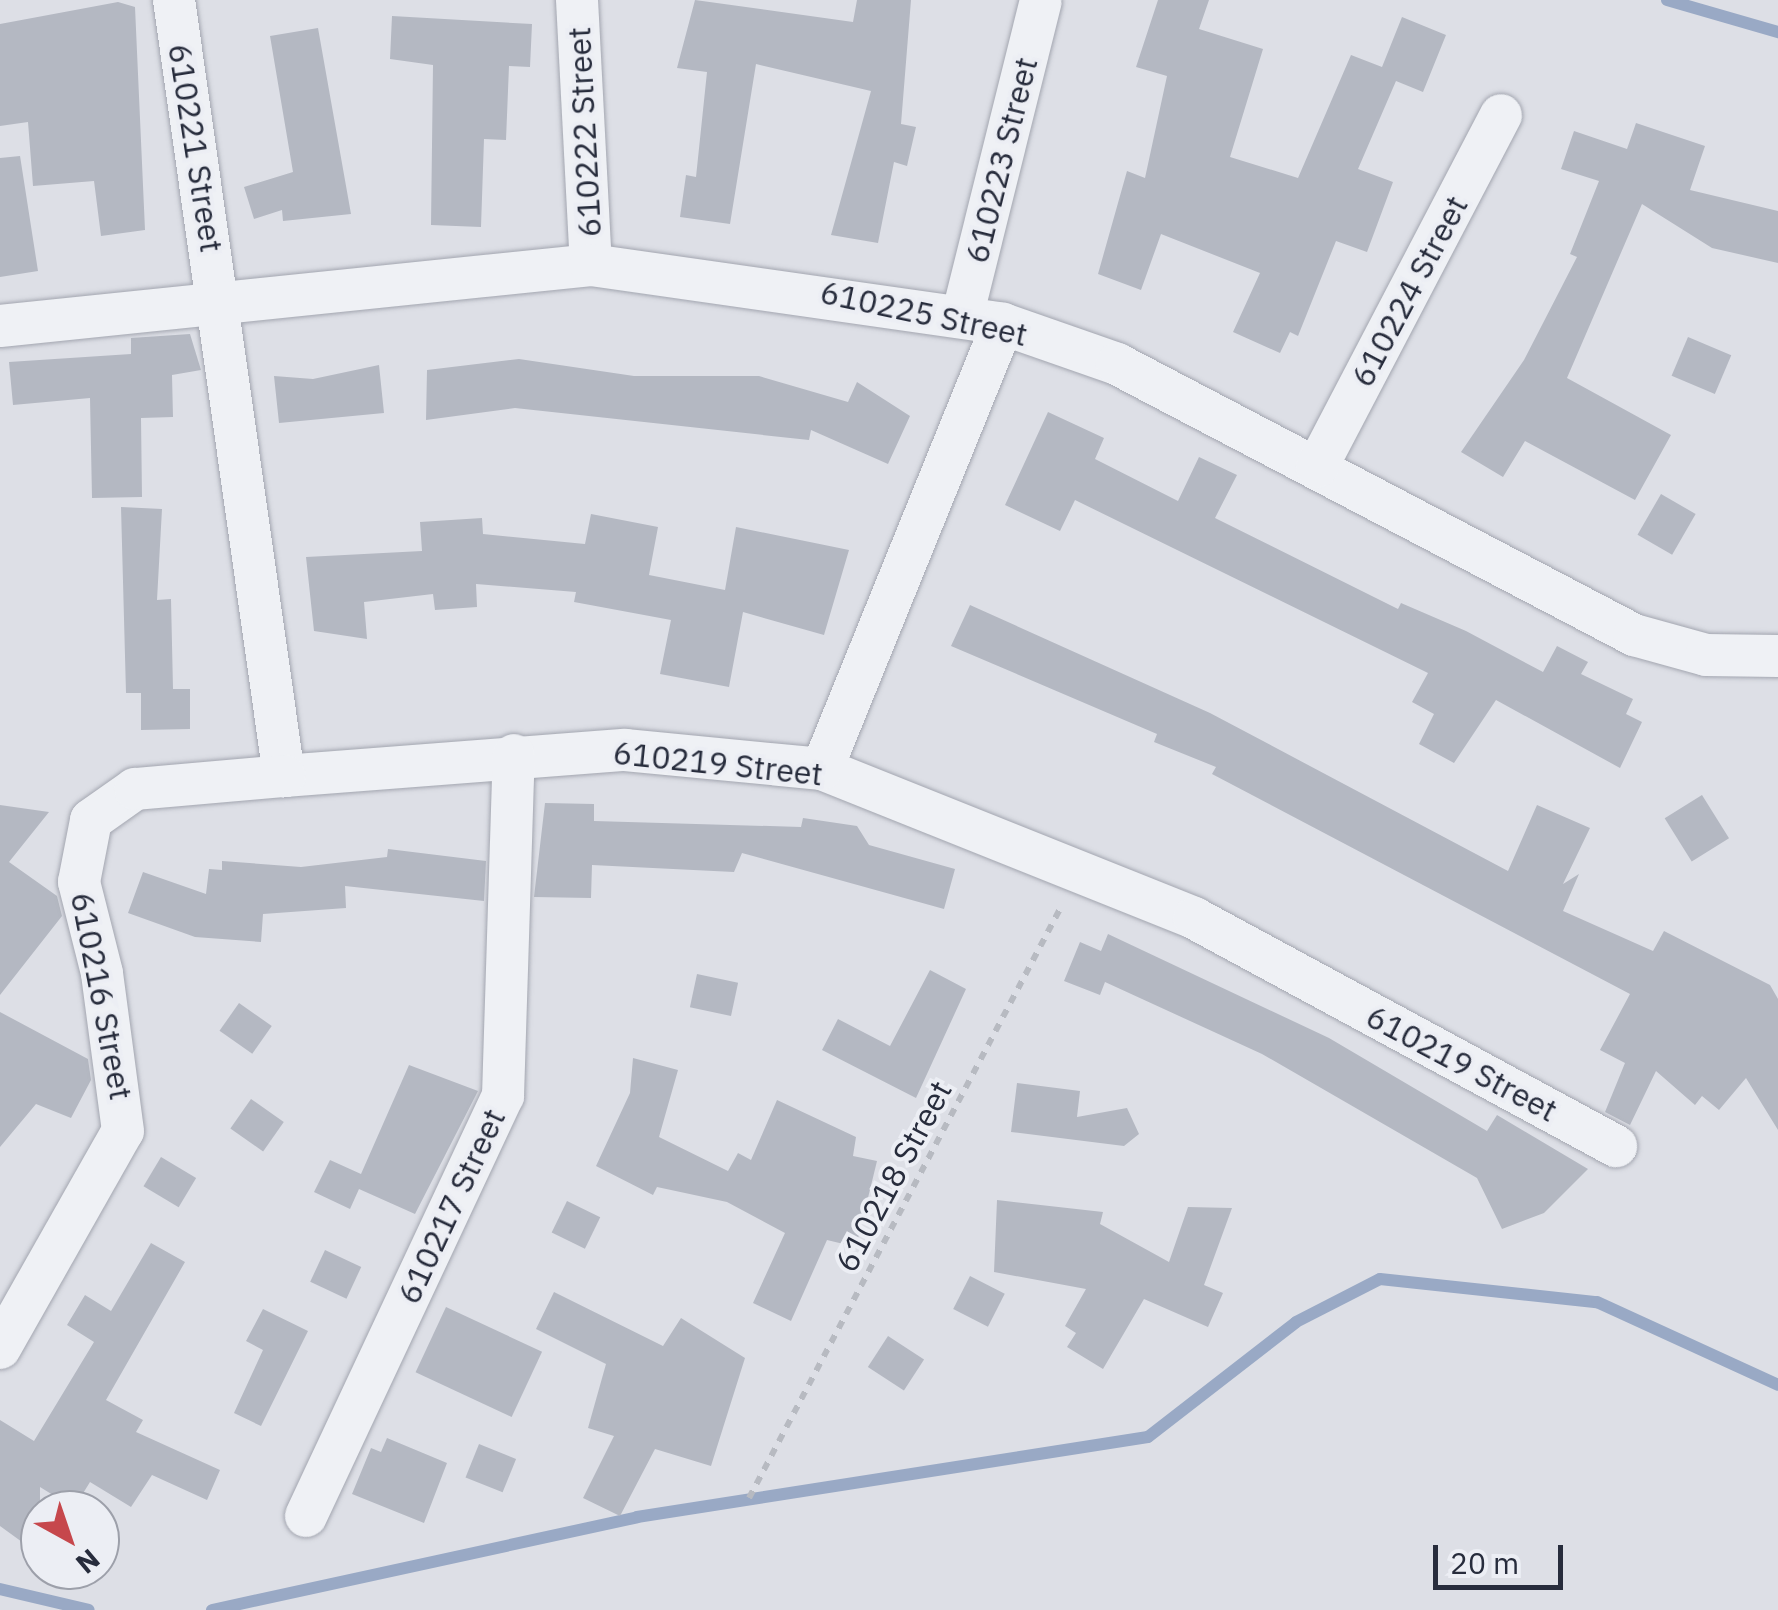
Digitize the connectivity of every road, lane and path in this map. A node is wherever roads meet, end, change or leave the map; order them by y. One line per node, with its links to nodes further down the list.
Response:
1 (174, 0): 6 (street, 610221 Street)
2 (576, 0): 5 (street, 610222 Street)
3 (1040, 4): 7 (street, 610223 Street)
4 (1502, 115): 10 (street, 610224 Street)
5 (591, 265): 6 (street, 610225 Street); 7 (street, 610225 Street)
6 (218, 296): 9 (street, 610225 Street); 14 (street)
7 (962, 317): 8 (street, 610225 Street)
8 (1003, 324): 10 (street, 610225 Street); 13 (street)
9 (0, 326)
10 (1317, 467): 11 (street, 610225 Street)
11 (1778, 656)
12 (514, 755): 13 (street, 610219 Street); 14 (street, 610219 Street); 19 (street, 610217 Street)
13 (822, 769): 15 (street, 610219 Street)
14 (284, 776): 17 (street, 610216 Street)
15 (1078, 875): 16 (street, 610219 Street); 18 (path, 610218 Street)
16 (1616, 1146)
17 (0, 1348)
18 (749, 1498)
19 (306, 1516)

